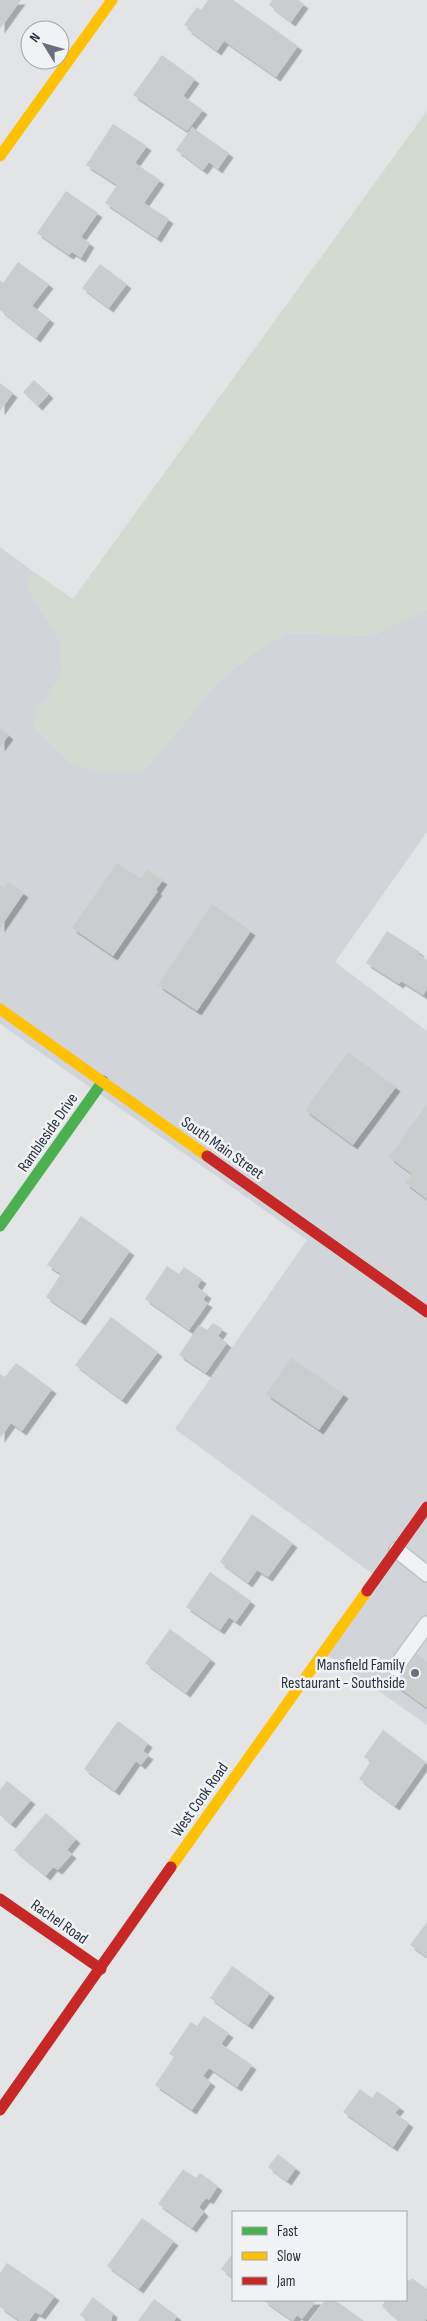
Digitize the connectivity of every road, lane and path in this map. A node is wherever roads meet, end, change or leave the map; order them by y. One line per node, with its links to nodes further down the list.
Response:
1 (112, 0): 2 (street)
2 (0, 156)
3 (0, 1010): 4 (street, South Main Street)
4 (103, 1081): 5 (street, Rambleside Drive); 6 (street, South Main Street)
5 (0, 1226)
6 (427, 1312)
7 (427, 1507): 8 (street, West Cook Road)
8 (397, 1550): 9 (lane); 13 (street, West Cook Road)
9 (427, 1574)
10 (427, 1624): 11 (lane)
11 (395, 1668)
12 (0, 1899): 13 (street, Rachel Road)
13 (101, 1969): 14 (street, West Cook Road)
14 (0, 2110)

